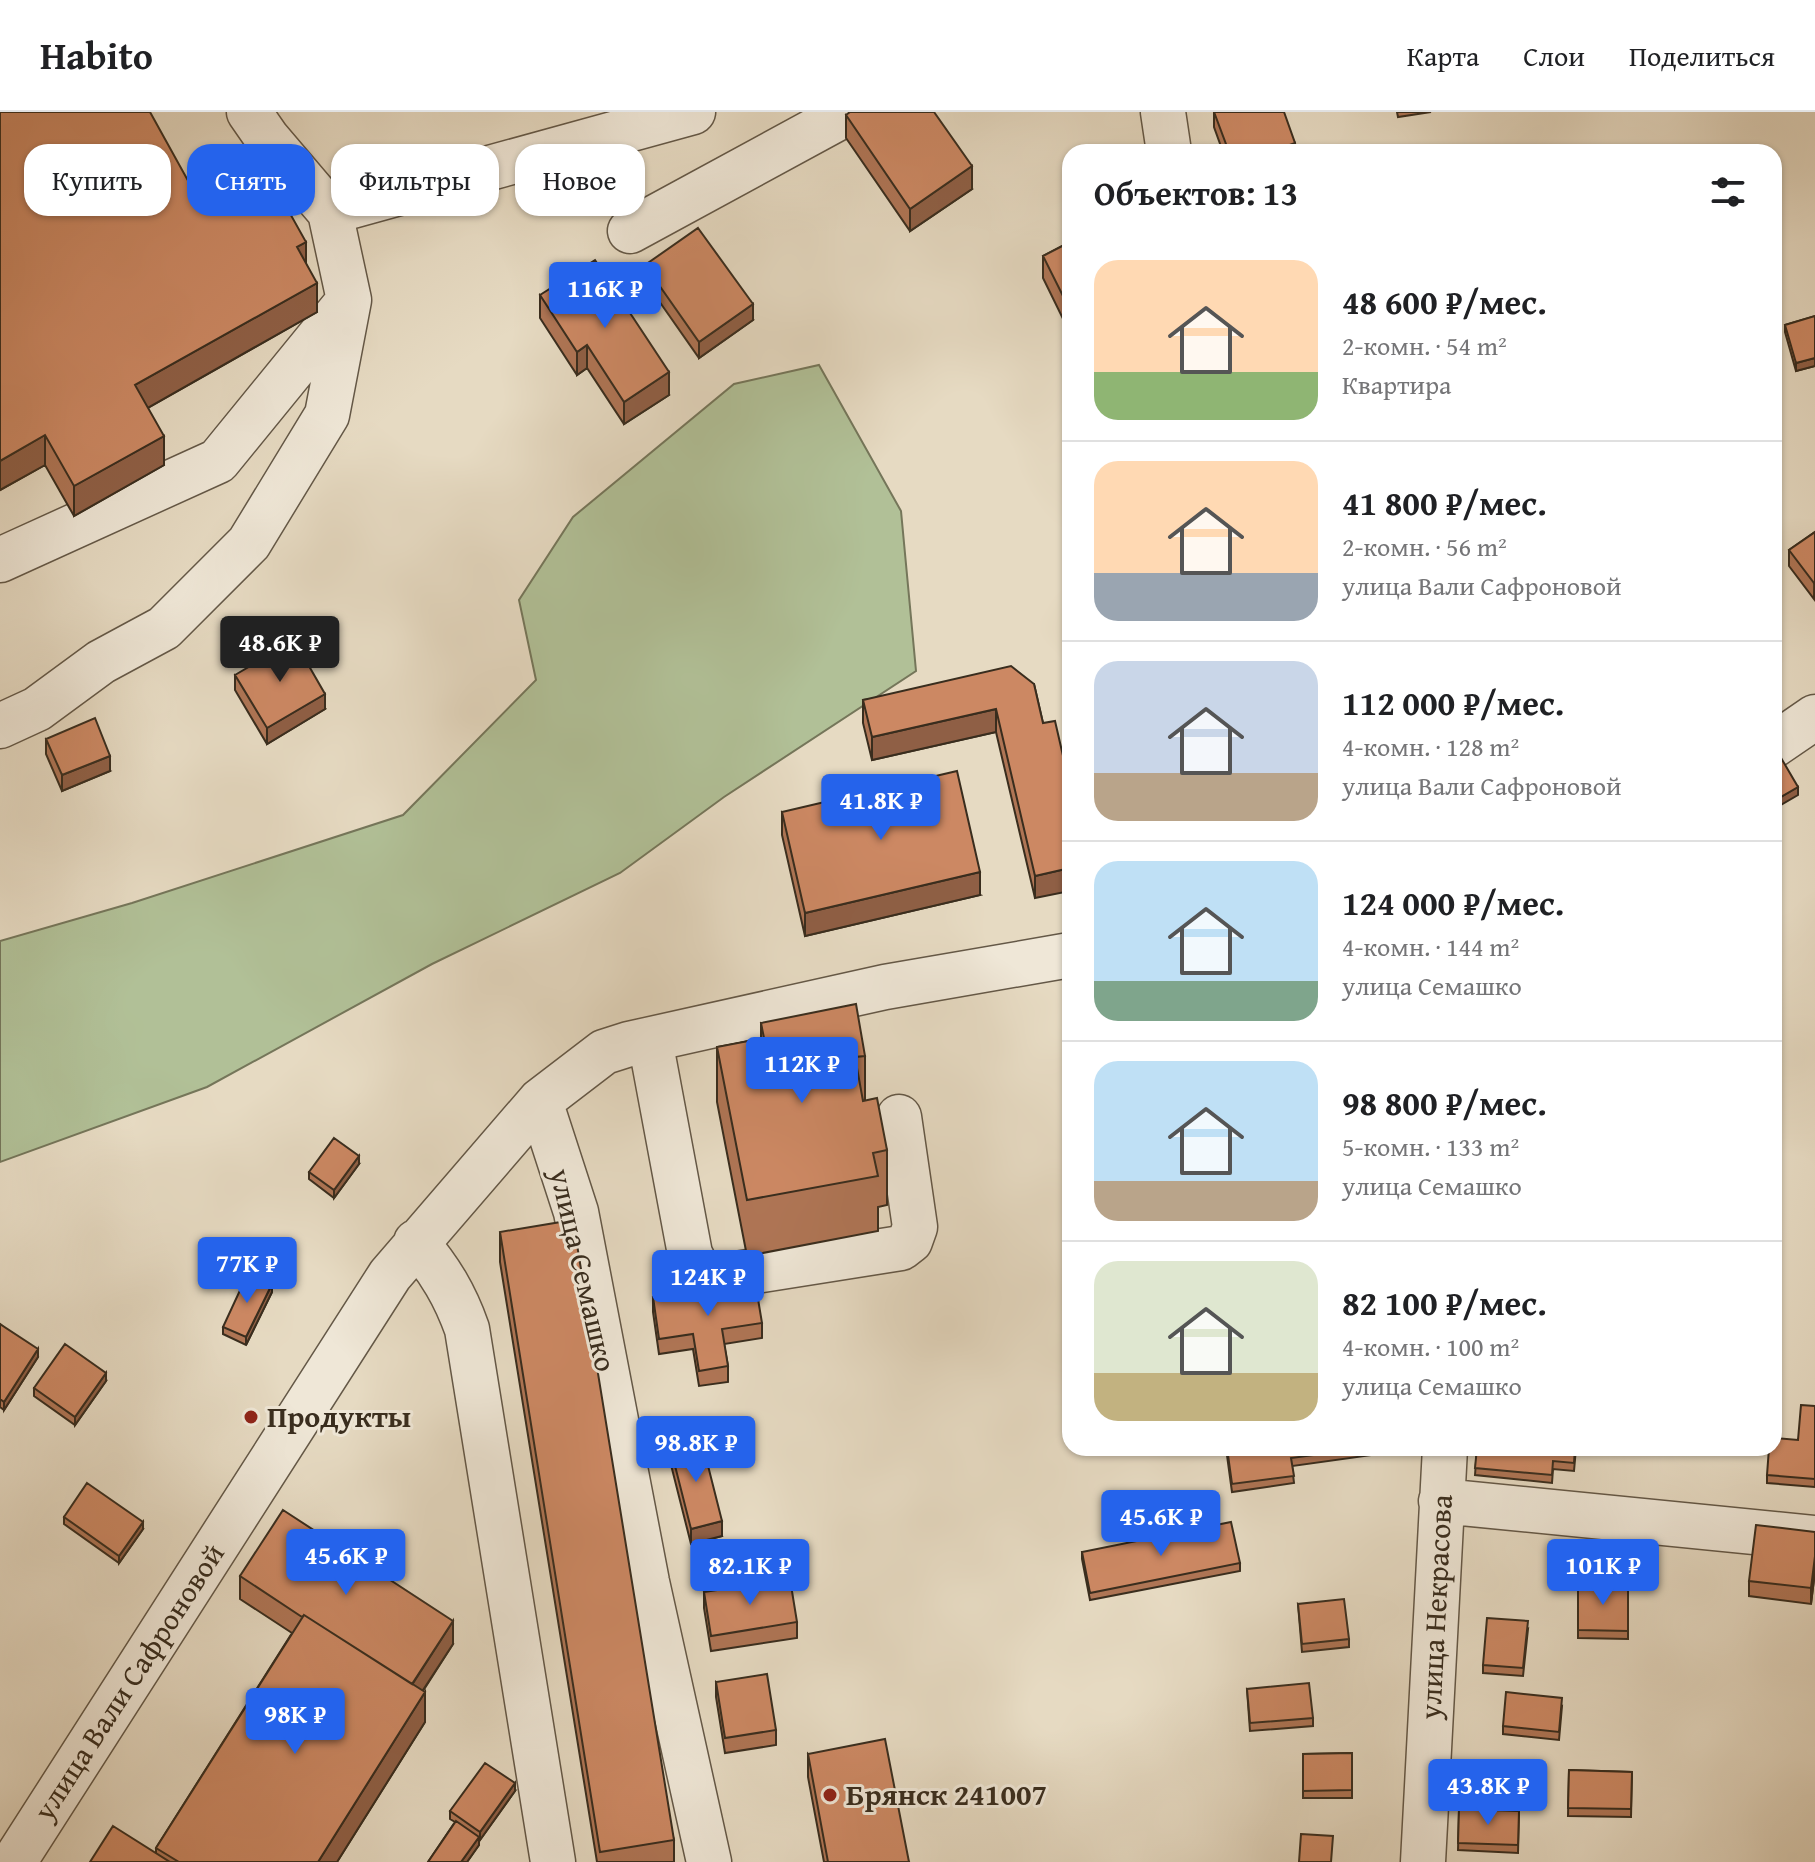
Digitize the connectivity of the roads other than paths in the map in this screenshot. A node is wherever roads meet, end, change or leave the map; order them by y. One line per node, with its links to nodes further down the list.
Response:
1 (249, 112): 6 (street)
2 (693, 112): 6 (street)
3 (849, 112): 7 (street)
4 (1163, 112): 5 (street)
5 (1168, 144)
6 (330, 212): 8 (street)
7 (630, 231)
8 (349, 300): 9 (street); 11 (street)
9 (0, 560)
10 (1815, 717): 12 (street)
11 (0, 726)
12 (1782, 740)
13 (1062, 956): 14 (street, улица Вали Сафроновой)
14 (650, 1040): 15 (street, улица Вали Сафроновой); 16 (street)
15 (540, 1101): 17 (street, улица Вали Сафроновой); 23 (street, улица Семашко)
16 (899, 1117)
17 (416, 1242): 21 (street, улица Вали Сафроновой); 22 (street)
18 (1444, 1456): 19 (street, улица Некрасова)
19 (1441, 1501): 20 (street); 24 (street, улица Некрасова)
20 (1815, 1538)
21 (14, 1862)
22 (553, 1862)
23 (709, 1862)
24 (1423, 1862)

